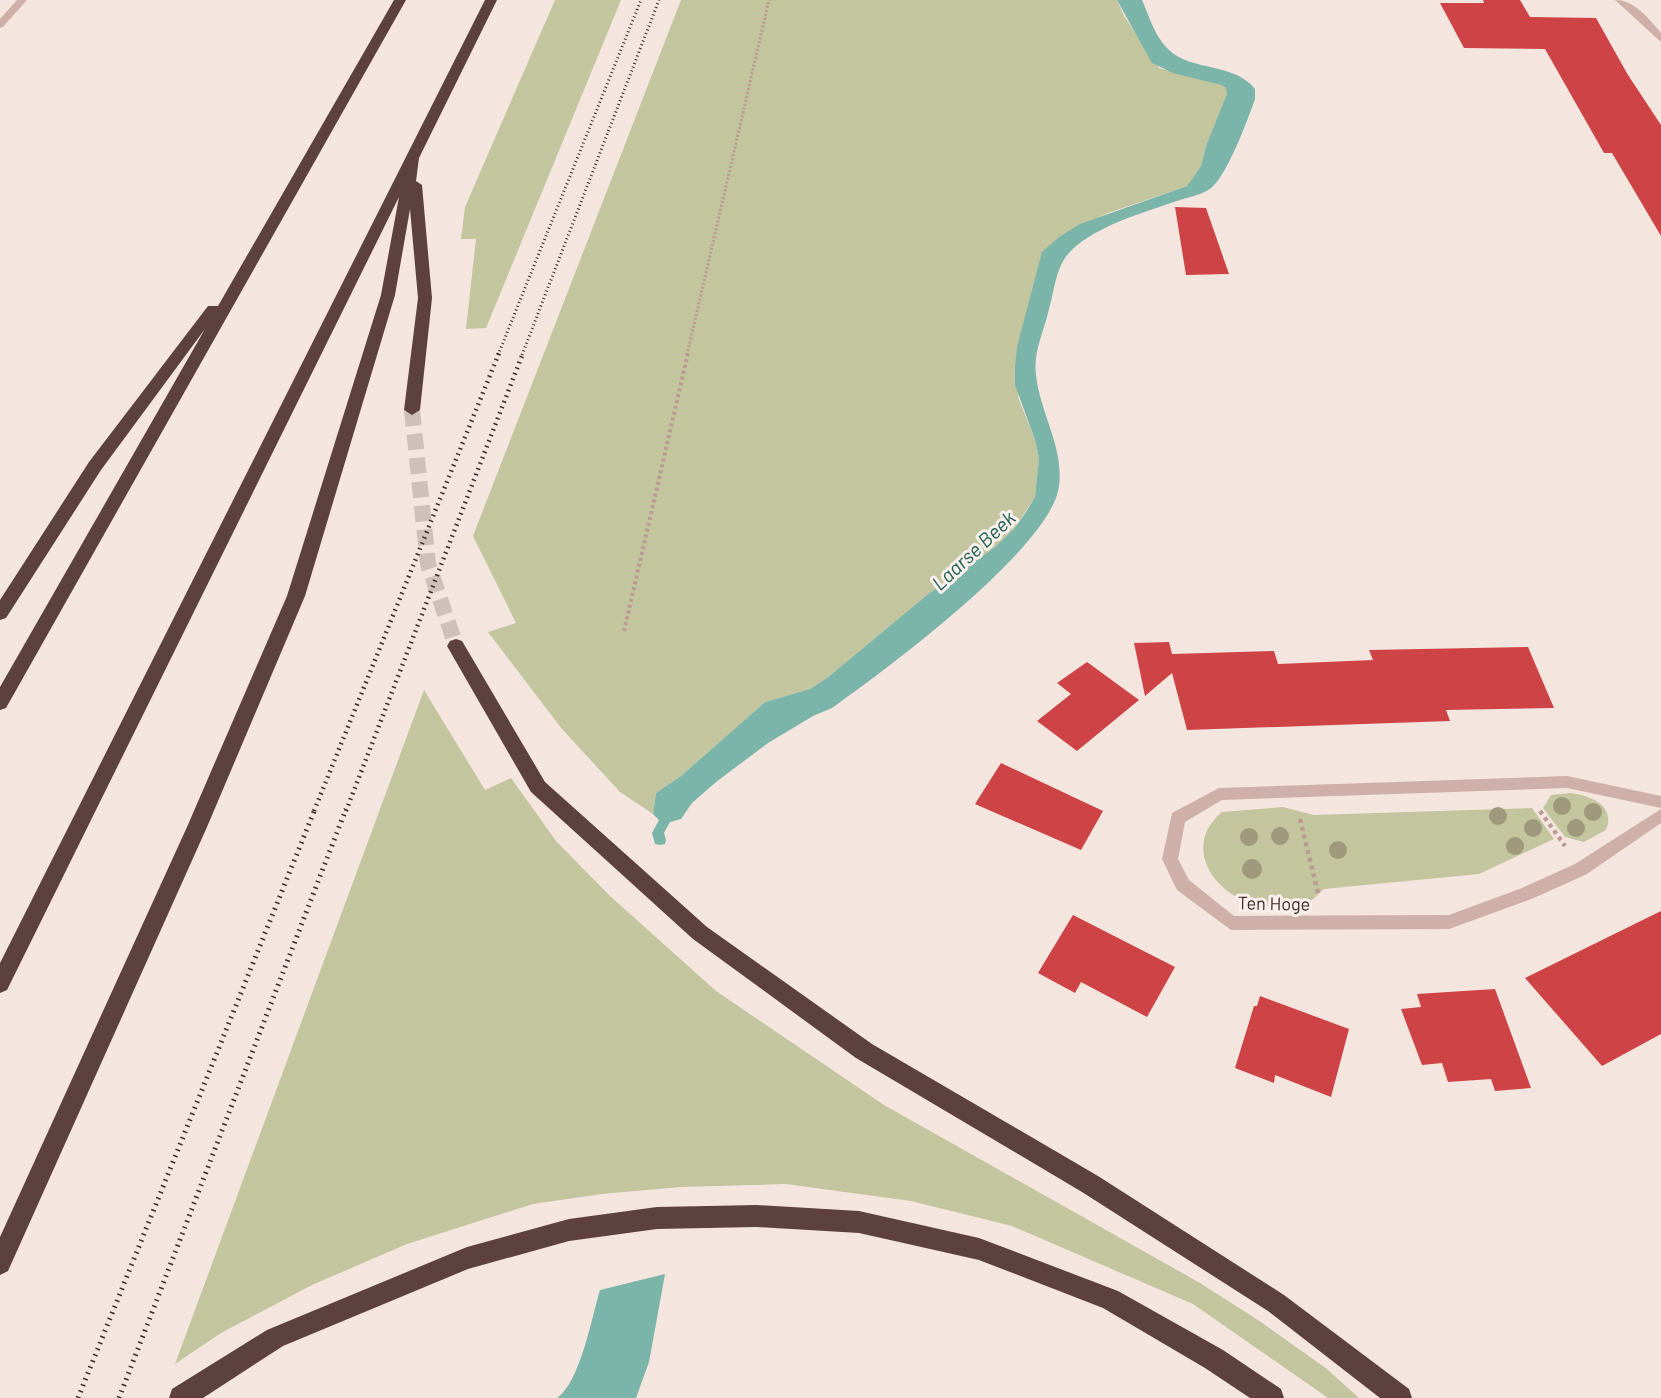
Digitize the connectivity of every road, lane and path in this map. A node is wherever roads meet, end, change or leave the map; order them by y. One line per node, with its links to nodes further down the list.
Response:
1 (22, 0): 6 (street)
2 (400, 0): 9 (highway)
3 (491, 0): 8 (highway)
4 (770, 0): 12 (path)
5 (1620, 0): 7 (street)
6 (0, 25)
7 (1661, 39)
8 (412, 159): 10 (highway); 21 (highway); 22 (highway)
9 (259, 247): 11 (highway); 14 (highway)
10 (412, 411)
11 (0, 614)
12 (624, 631)
13 (456, 646): 25 (highway)
14 (0, 703)
15 (1521, 784): 16 (street, Ten Hoge); 17 (street, Ten Hoge); 19 (path)
16 (1294, 793): 20 (path); 20 (street, Ten Hoge)
17 (1661, 802)
18 (1661, 815): 19 (street, Ten Hoge)
19 (1581, 869): 20 (street, Ten Hoge)
20 (1325, 923)
21 (0, 984)
22 (0, 1263)
23 (181, 1398): 24 (highway)
24 (1272, 1398)
25 (1400, 1398)

